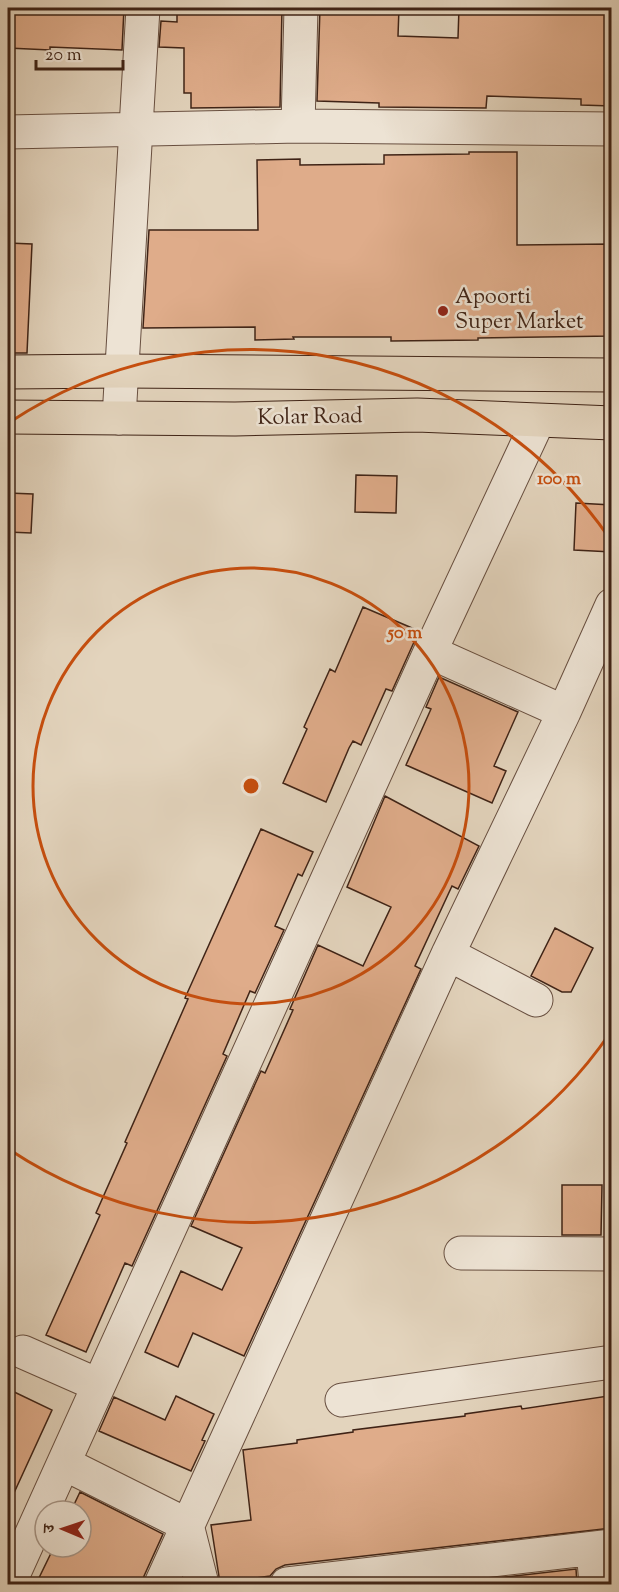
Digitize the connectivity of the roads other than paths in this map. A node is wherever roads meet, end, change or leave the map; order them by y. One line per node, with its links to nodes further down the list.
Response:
1 (143, 8): 4 (street)
2 (301, 8): 3 (street)
3 (298, 126): 4 (street); 5 (street)
4 (136, 129): 6 (street); 7 (street)
5 (612, 129)
6 (8, 132)
7 (122, 371): 8 (main road, Kolar Road); 9 (main road, Kolar Road); 11 (street)
8 (8, 372)
9 (612, 375)
10 (8, 417): 11 (main road, Kolar Road)
11 (119, 417): 12 (main road, Kolar Road)
12 (538, 421): 13 (main road, Kolar Road); 15 (street)
13 (612, 423)
14 (612, 604): 16 (street)
15 (430, 652): 16 (street); 23 (street)
16 (564, 712): 17 (street)
17 (448, 954): 18 (street); 26 (street)
18 (536, 1000)
19 (461, 1253): 20 (street)
20 (612, 1254)
21 (23, 1352): 23 (street)
22 (612, 1362): 24 (street)
23 (98, 1385): 25 (street)
24 (342, 1400)
25 (65, 1464): 26 (street); 30 (street)
26 (187, 1525): 31 (street); 32 (street)
27 (602, 1547): 28 (street); 33 (street)
28 (445, 1575): 29 (street)
29 (307, 1583)
30 (9, 1584)
31 (161, 1584)
32 (202, 1584)
33 (596, 1584)

